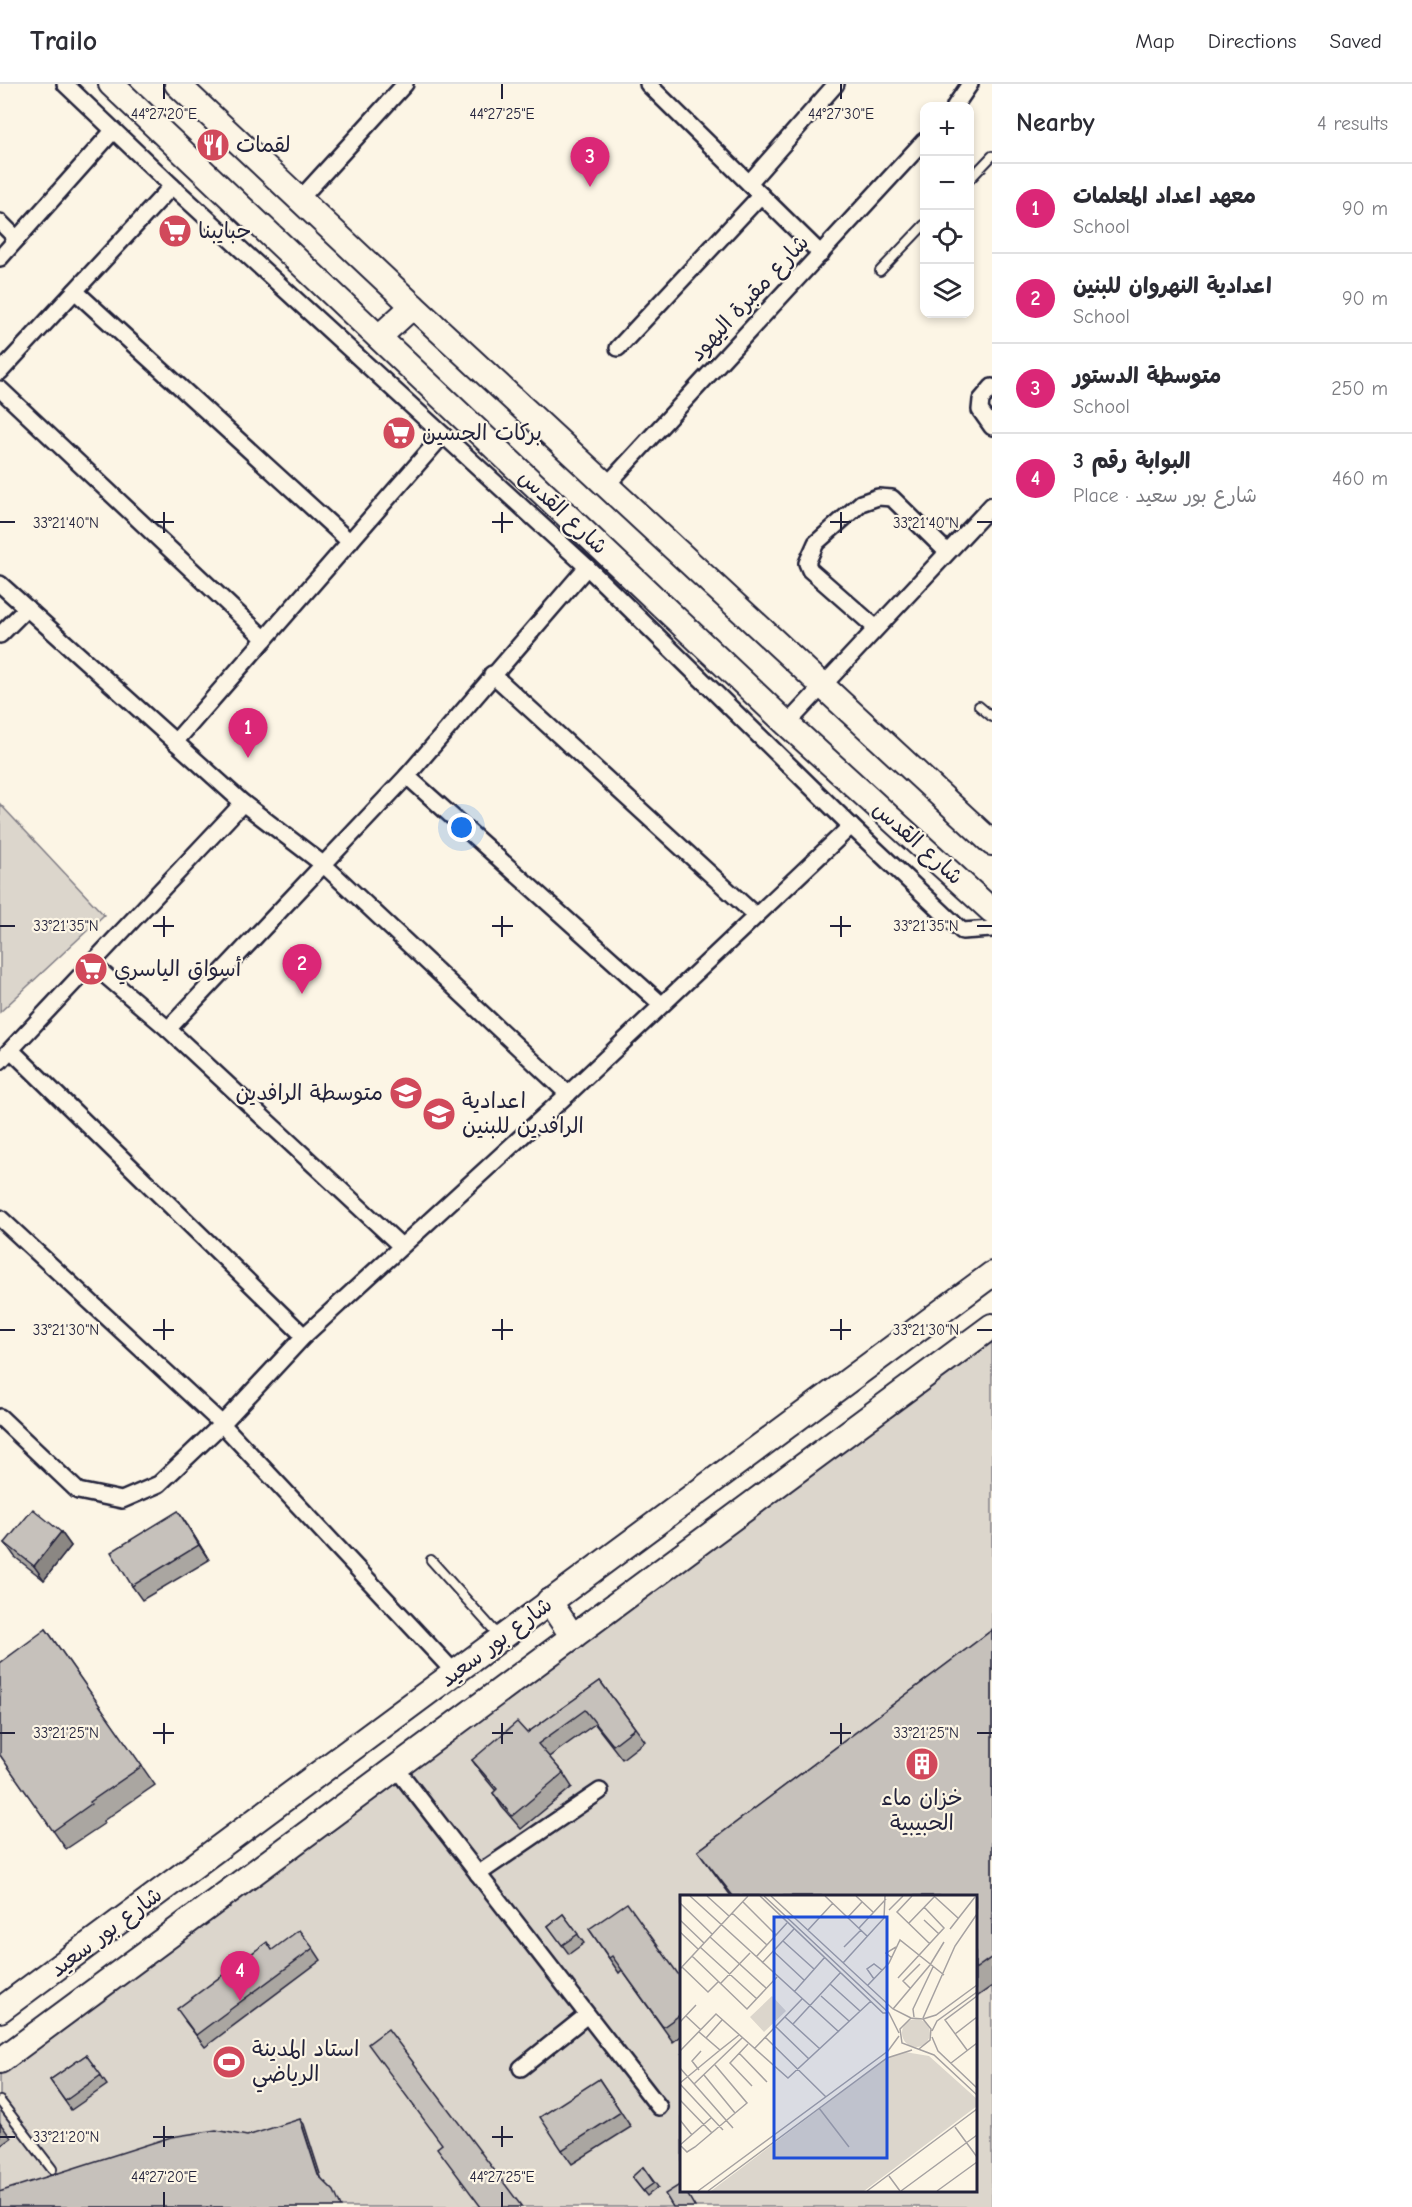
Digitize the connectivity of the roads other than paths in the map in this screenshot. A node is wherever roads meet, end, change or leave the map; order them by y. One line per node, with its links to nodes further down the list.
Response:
1 (65, 84): 9 (street)
2 (111, 84): 25 (main road, شارع القدس)
3 (177, 84): 16 (main road)
4 (405, 84): 16 (street)
5 (648, 84): 13 (street)
6 (836, 84): 13 (street)
7 (970, 84): 8 (street)
8 (958, 102)
9 (113, 131): 14 (street); 19 (street)
10 (920, 145): 20 (street, شارع مقبرة اليهود)
11 (992, 156): 12 (lane)
12 (974, 174)
13 (749, 183): 15 (street)
14 (172, 186): 23 (street); 31 (street)
15 (761, 195): 20 (street); 26 (street)
16 (300, 199): 24 (main road)
17 (0, 222): 19 (street)
18 (920, 229): 22 (lane)
19 (17, 239): 21 (street)
20 (821, 254): 32 (street, شارع مقبرة اليهود)
21 (0, 258)
22 (880, 272)
23 (75, 291): 27 (street); 34 (street)
24 (413, 306): 25 (main road); 32 (main road)
25 (379, 337): 46 (main road, شارع القدس)
26 (618, 348)
27 (0, 372)
28 (992, 387): 30 (street)
29 (0, 389): 41 (street)
30 (992, 427)
31 (443, 435): 34 (street); 36 (street)
32 (606, 486): 43 (main road)
33 (992, 505): 35 (street)
34 (350, 542): 41 (street)
35 (947, 552): 39 (street); 39 (street)
36 (587, 567): 42 (street); 50 (street)
37 (0, 584): 38 (street)
38 (27, 608): 40 (street); 47 (street)
39 (876, 628): 43 (street)
40 (0, 635)
41 (265, 639): 47 (street)
42 (492, 675): 48 (street); 54 (street)
43 (821, 686): 46 (street); 51 (main road)
44 (979, 706): 45 (lane)
45 (992, 717)
46 (787, 724): 53 (main road, شارع القدس)
47 (175, 742): 49 (street)
48 (407, 776): 52 (street); 57 (street)
49 (243, 804): 52 (street); 56 (street)
50 (851, 826): 54 (street); 55 (street)
51 (992, 843)
52 (324, 865): 58 (street); 60 (street)
53 (992, 911)
54 (755, 915): 57 (street)
55 (992, 929)
56 (92, 964): 58 (street); 59 (street)
57 (661, 1004): 60 (street)
58 (168, 1029): 62 (street)
59 (6, 1055): 65 (street)
60 (568, 1094): 62 (street)
61 (0, 1218): 67 (street)
62 (401, 1246): 65 (street)
63 (992, 1274): 69 (main road, شارع بور سعيد)
64 (992, 1326): 70 (main road, شارع بور سعيد)
65 (304, 1336): 67 (street)
66 (0, 1417): 67 (street)
67 (222, 1424): 72 (street)
68 (430, 1560): 71 (lane)
69 (549, 1601): 70 (main road); 71 (main road, شارع بور سعيد)
70 (573, 1637): 73 (main road, شارع بور سعيد)
71 (501, 1638): 72 (main road, شارع بور سعيد)
72 (455, 1672): 76 (main road, شارع بور سعيد)
73 (396, 1768): 75 (street); 78 (main road, شارع بور سعيد)
74 (600, 1791): 75 (street)
75 (478, 1874): 77 (street)
76 (0, 2010)
77 (587, 2015): 79 (street); 81 (street)
78 (0, 2061)
79 (520, 2068)
80 (0, 2102): 82 (lane)
81 (658, 2108)
82 (52, 2169)

